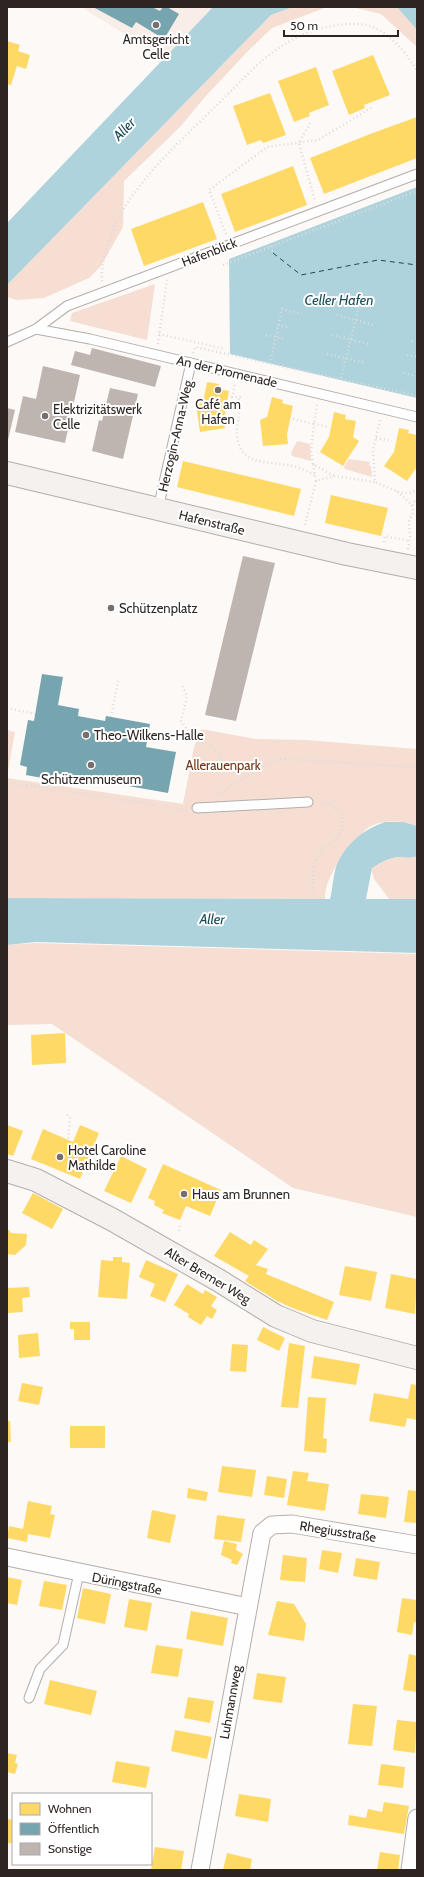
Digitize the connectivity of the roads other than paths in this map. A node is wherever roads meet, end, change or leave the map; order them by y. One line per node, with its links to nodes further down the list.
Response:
1 (417, 174): 2 (lane, Hafenblick)
2 (36, 329): 3 (lane, Hafenblick); 4 (lane, An der Promenade)
3 (7, 342)
4 (191, 363): 5 (lane, An der Promenade); 7 (lane, Herzogin-Anna-Weg)
5 (417, 417)
6 (7, 473): 7 (street, Hafenstraße)
7 (158, 509): 8 (street, Hafenstraße)
8 (417, 568)
9 (308, 802): 10 (lane)
10 (197, 808)
11 (7, 1171): 12 (street, Alter Bremer Weg)
12 (417, 1358)
13 (262, 1533): 14 (street, Rhegiusstraße); 17 (street, Luhmannweg)
14 (417, 1545)
15 (7, 1557): 16 (street, Düringstraße)
16 (79, 1573): 17 (street, Düringstraße); 18 (lane)
17 (248, 1607): 20 (street, Luhmannweg)
18 (29, 1698)
19 (417, 1818): 21 (street)
20 (200, 1870)
21 (410, 1870)

